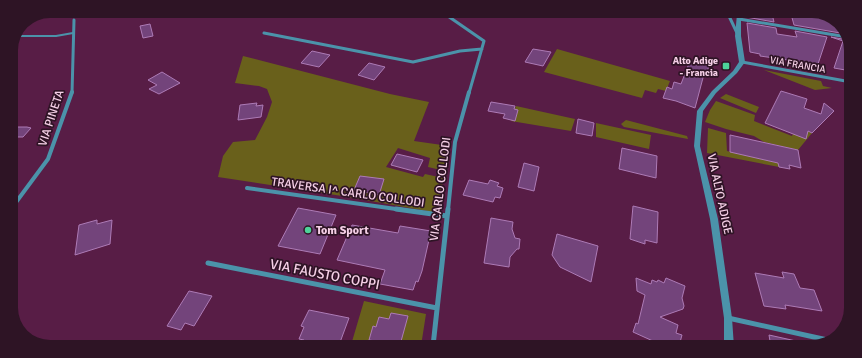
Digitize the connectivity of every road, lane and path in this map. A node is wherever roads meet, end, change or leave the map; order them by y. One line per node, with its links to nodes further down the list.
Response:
1 (450, 18): 11 (street)
2 (730, 18): 9 (street)
3 (739, 18): 9 (street)
4 (749, 18): 10 (street)
5 (74, 20): 6 (street, VIA PINETA)
6 (73, 33): 8 (lane); 15 (street, VIA PINETA)
7 (264, 33): 11 (street)
8 (21, 36)
9 (738, 36): 12 (street)
10 (840, 36)
11 (482, 49): 16 (street, VIA CARLO COLLODI)
12 (742, 62): 13 (street, VIA FRANCIA); 19 (street, VIA ALTO ADIGE)
13 (844, 81)
14 (247, 188): 16 (street, TRAVERSA I^ CARLO COLLODI)
15 (18, 200)
16 (447, 216): 18 (street, VIA CARLO COLLODI)
17 (208, 263): 18 (street, VIA FAUSTO COPPI)
18 (437, 308): 21 (street, VIA CARLO COLLODI)
19 (728, 318): 20 (street); 22 (street, VIA ALTO ADIGE)
20 (820, 338)
21 (434, 340)
22 (729, 340)

